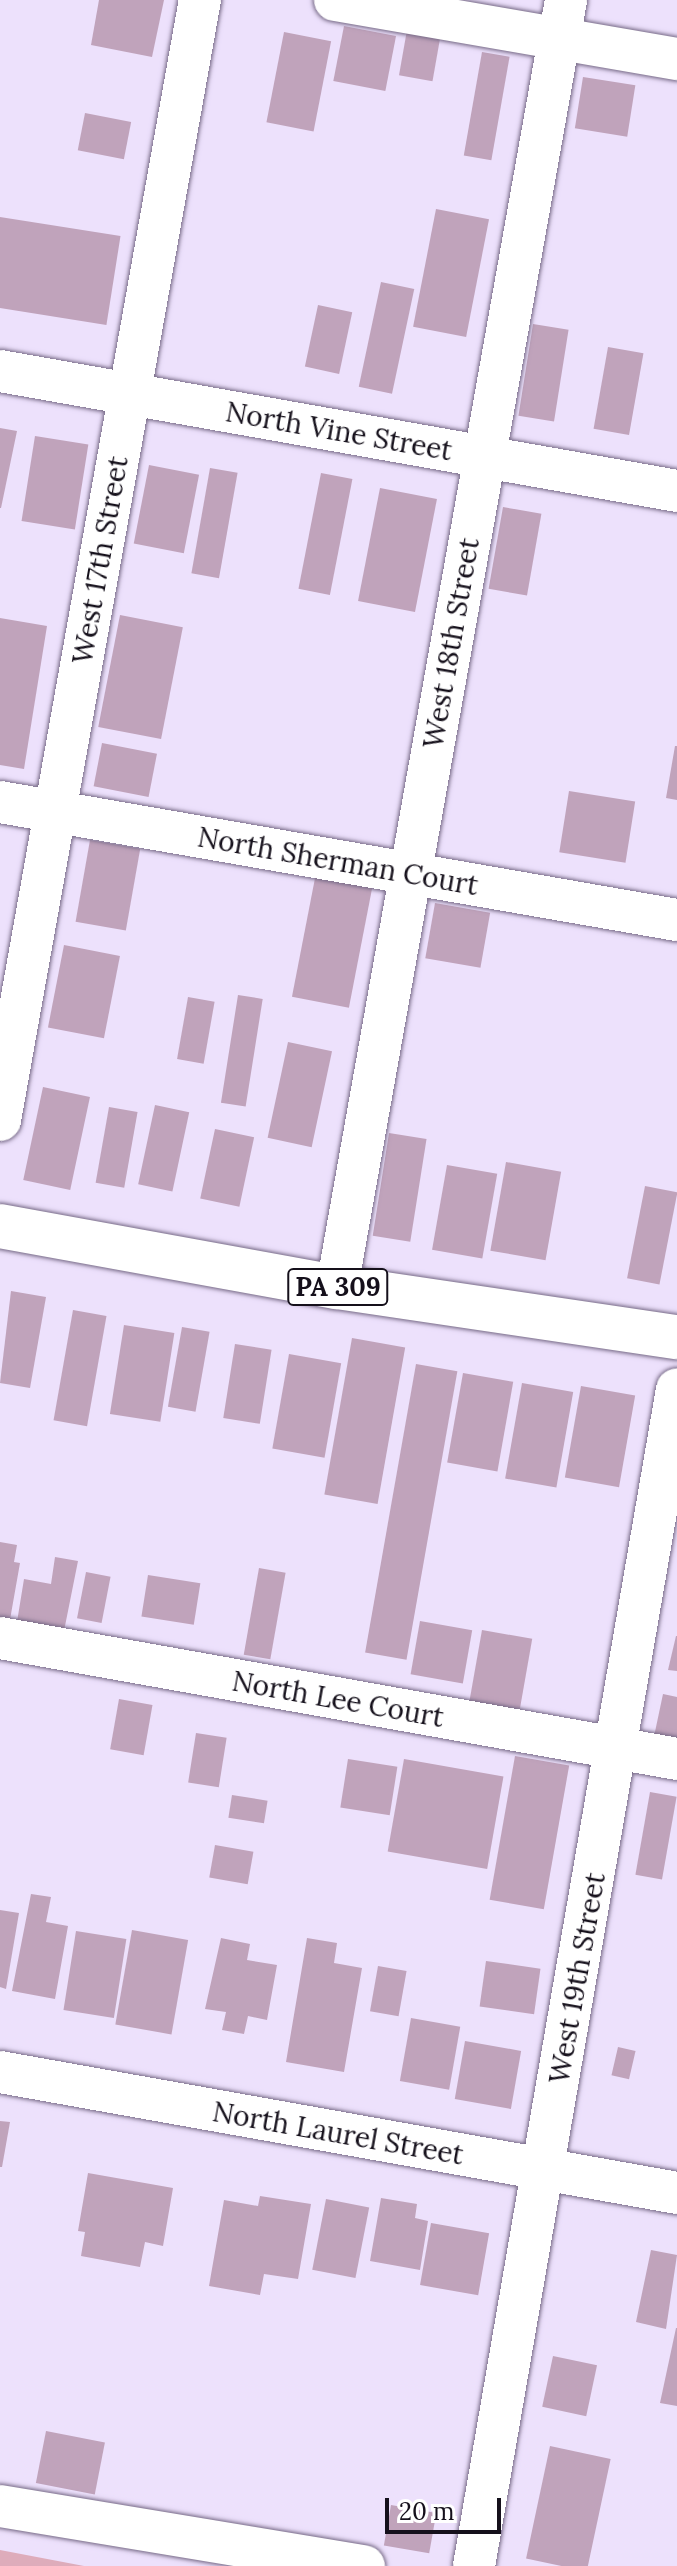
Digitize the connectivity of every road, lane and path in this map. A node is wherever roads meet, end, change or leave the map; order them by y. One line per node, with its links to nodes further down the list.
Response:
1 (200, 0): 6 (street, West 17th Street)
2 (335, 0): 3 (street)
3 (562, 20): 4 (street); 7 (street, West 18th Street)
4 (677, 59)
5 (0, 371): 6 (street, North Vine Street)
6 (129, 394): 7 (street, North Vine Street); 10 (street, West 17th Street)
7 (484, 457): 8 (street, North Vine Street); 11 (street, West 18th Street)
8 (677, 491)
9 (0, 802): 10 (street, North Sherman Court)
10 (55, 811): 11 (street, North Sherman Court); 13 (street, West 17th Street)
11 (410, 874): 12 (street, North Sherman Court); 15 (street, West 18th Street)
12 (677, 920)
13 (0, 1120)
14 (0, 1226): 15 (main road, PA 309)
15 (337, 1287): 16 (main road, PA 309)
16 (677, 1337)
17 (677, 1389): 19 (street, West 19th Street)
18 (0, 1638): 19 (street, North Lee Court)
19 (617, 1749): 20 (street, North Lee Court); 22 (street, West 19th Street)
20 (677, 1759)
21 (0, 2072): 22 (street, North Laurel Street)
22 (543, 2169): 23 (street, North Laurel Street); 26 (street, West 19th Street)
23 (677, 2193)
24 (0, 2506): 25 (street)
25 (364, 2566)
26 (474, 2566)

